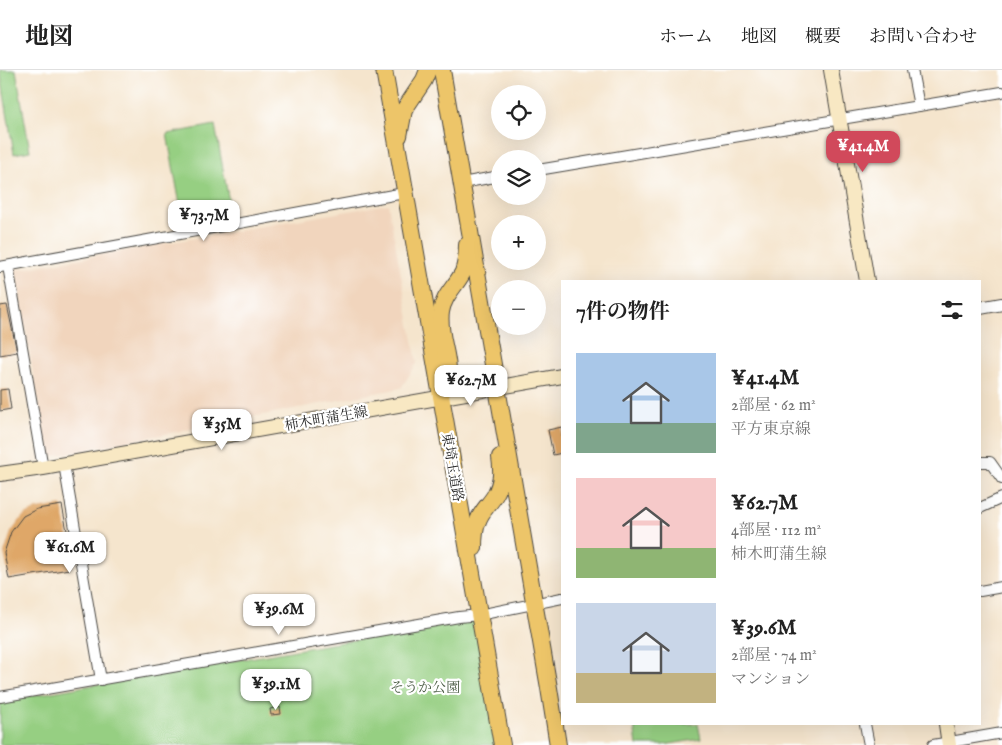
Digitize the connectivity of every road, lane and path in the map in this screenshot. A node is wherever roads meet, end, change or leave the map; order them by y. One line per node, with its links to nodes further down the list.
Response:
1 (384, 70): 9 (highway, 東埼玉道路)
2 (428, 70): 9 (highway)
3 (442, 70): 12 (highway)
4 (831, 70): 8 (main road)
5 (912, 70): 7 (street)
6 (1002, 92): 7 (street)
7 (919, 106): 8 (street)
8 (840, 120): 10 (street); 16 (main road)
9 (398, 154): 13 (highway, 東埼玉道路)
10 (546, 169)
11 (491, 178): 12 (street)
12 (462, 183): 14 (highway)
13 (404, 192): 15 (street); 21 (highway, 東埼玉道路)
14 (467, 216): 20 (highway); 21 (highway)
15 (4, 266): 24 (street)
16 (867, 280)
17 (1002, 304): 18 (street)
18 (981, 308)
19 (561, 376): 20 (main road, 柿木町蒲生線)
20 (498, 387): 21 (main road, 柿木町蒲生線); 29 (highway); 33 (highway)
21 (440, 398): 23 (main road, 柿木町蒲生線); 29 (highway, 東埼玉道路)
22 (981, 462): 26 (street)
23 (64, 464): 24 (main road, 柿木町蒲生線); 35 (street)
24 (43, 468): 25 (main road, 柿木町蒲生線)
25 (0, 474)
26 (1002, 479)
27 (1002, 498): 28 (street)
28 (981, 508)
29 (472, 573): 34 (highway, 東埼玉道路)
30 (1002, 587): 31 (street)
31 (981, 590)
32 (561, 598): 33 (street)
33 (534, 602): 34 (street); 42 (highway)
34 (479, 615): 35 (street); 41 (highway, 東埼玉道路)
35 (101, 680): 36 (street)
36 (0, 698)
37 (865, 725): 43 (street)
38 (946, 725): 40 (main road)
39 (1002, 732): 40 (street)
40 (949, 744): 44 (street)
41 (502, 745)
42 (558, 745)
43 (869, 745)
44 (934, 745)

